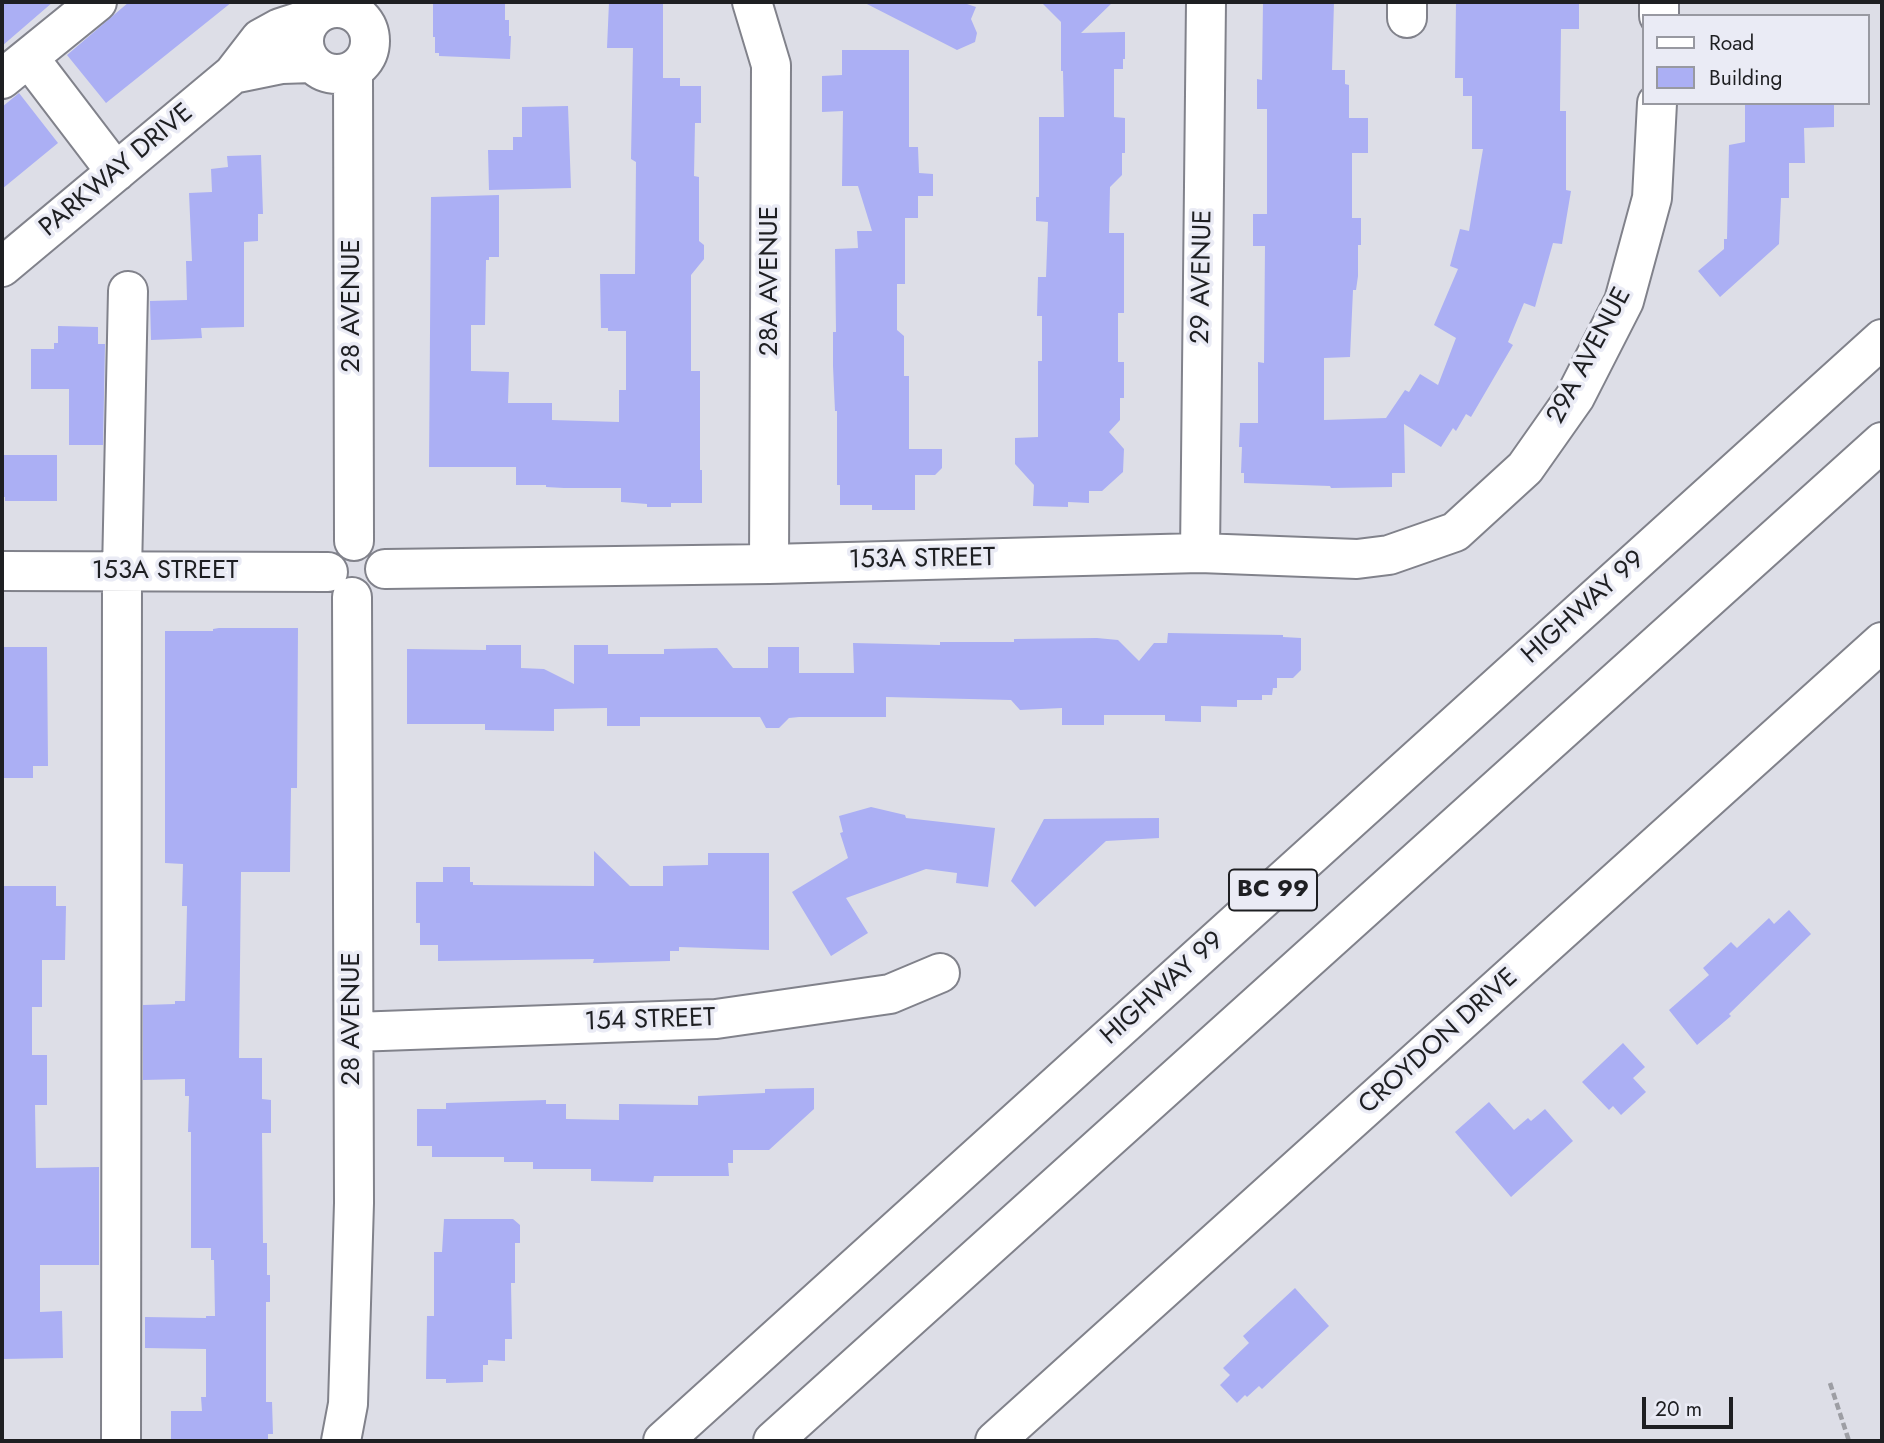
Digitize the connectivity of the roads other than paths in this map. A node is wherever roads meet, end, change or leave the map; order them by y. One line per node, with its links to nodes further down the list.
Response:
1 (752, 2): 19 (main road, 28A AVENUE)
2 (1206, 2): 18 (main road, 29 AVENUE)
3 (86, 5): 7 (main road)
4 (355, 8): 5 (main road); 8 (main road)
5 (314, 17): 6 (main road); 9 (main road, PARKWAY DRIVE)
6 (312, 63): 8 (main road); 9 (main road, PARKWAY DRIVE)
7 (15, 69): 11 (main road)
8 (353, 70): 17 (main road, 28 AVENUE)
9 (233, 74): 11 (main road, PARKWAY DRIVE)
10 (1657, 105): 16 (main road, 29A AVENUE)
11 (116, 172): 12 (main road, PARKWAY DRIVE)
12 (2, 267)
13 (128, 291): 22 (main road)
14 (1882, 339): 29 (main road, HIGHWAY 99 / BC 99)
15 (1882, 442): 30 (main road, BC 99)
16 (1455, 532): 18 (main road, 153A STREET)
17 (354, 541): 20 (main road); 23 (main road)
18 (1200, 553): 19 (main road, 153A STREET)
19 (769, 564): 20 (main road, 153A STREET)
20 (385, 569): 23 (main road)
21 (2, 571): 22 (main road, 153A STREET)
22 (122, 572): 23 (main road, 153A STREET); 27 (main road)
23 (340, 584): 26 (main road, 28 AVENUE)
24 (1882, 642): 31 (main road, CROYDON DRIVE)
25 (940, 974): 26 (main road, 154 STREET)
26 (354, 1031): 28 (main road, 28 AVENUE)
27 (121, 1441)
28 (341, 1441)
29 (663, 1441)
30 (773, 1441)
31 (995, 1441)

